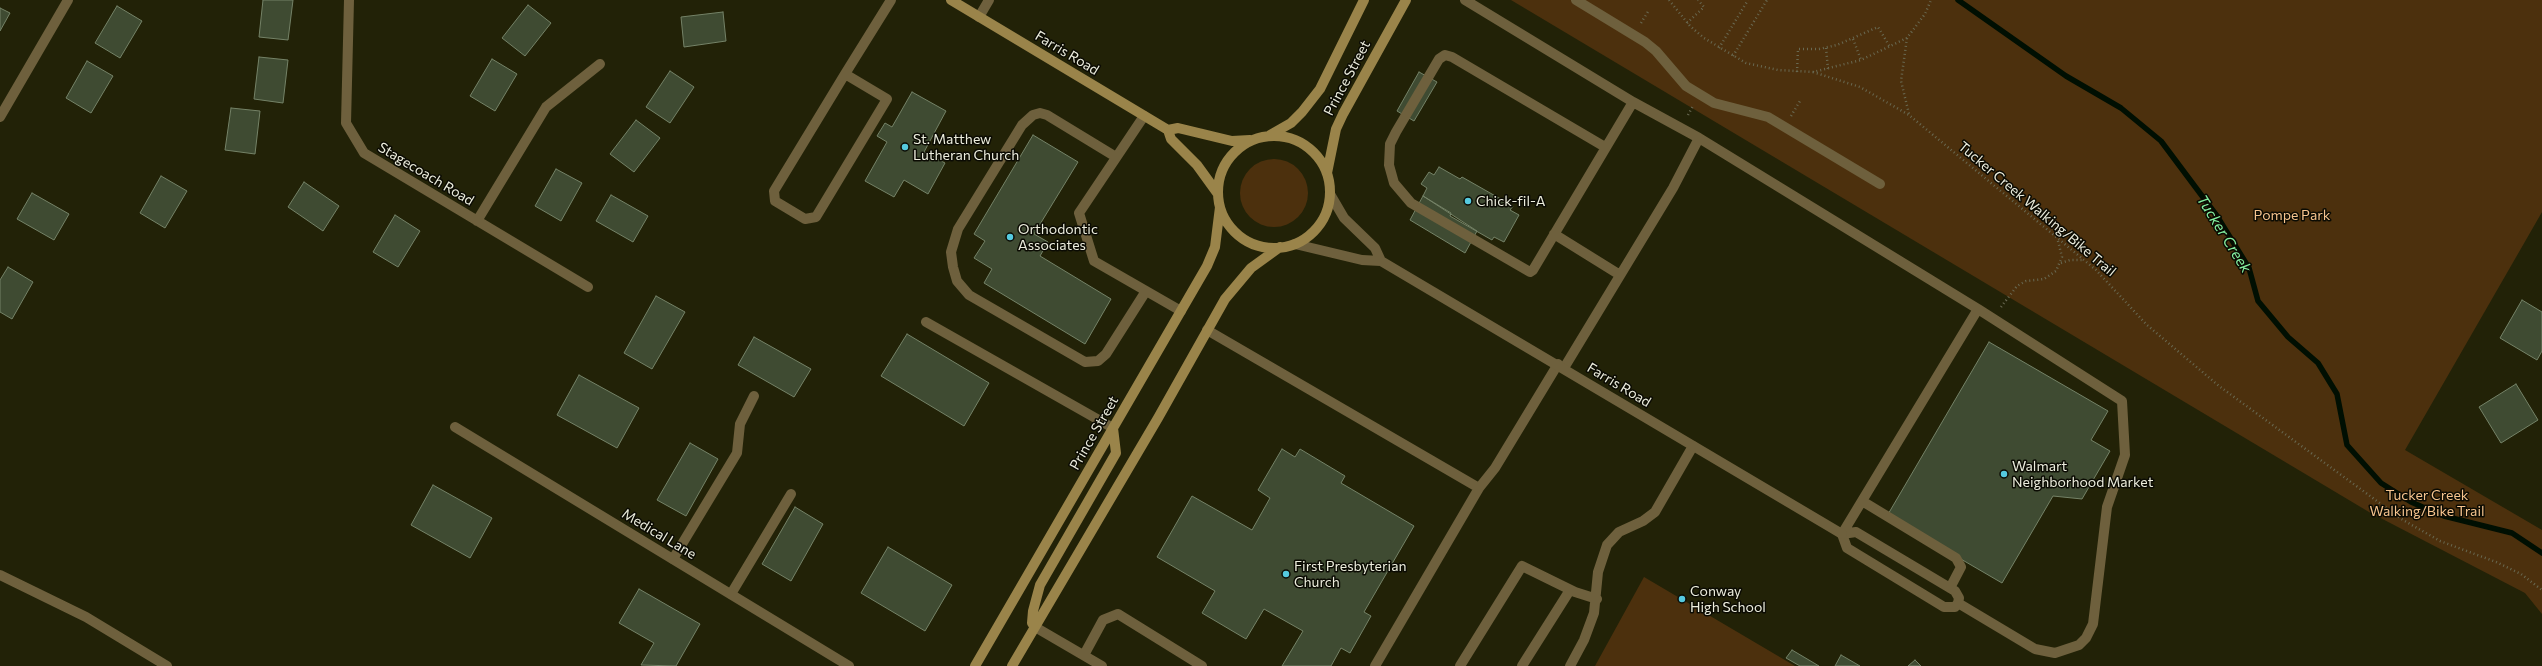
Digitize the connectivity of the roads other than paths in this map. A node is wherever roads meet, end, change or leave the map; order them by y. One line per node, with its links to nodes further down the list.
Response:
1 (68, 0): 15 (street)
2 (349, 0): 27 (street, Stagecoach Road)
3 (891, 0): 12 (street)
4 (951, 0): 10 (main road, Farris Road)
5 (989, 0): 10 (street)
6 (1364, 0): 17 (main road, Prince Street)
7 (1406, 0): 22 (main road, Prince Street)
8 (1465, 0): 13 (street)
9 (1576, 0): 23 (street)
10 (978, 17): 14 (main road, Farris Road)
11 (600, 64): 27 (street)
12 (845, 74): 12 (street)
13 (1633, 102): 18 (street); 20 (street)
14 (1144, 116): 16 (main road, Farris Road); 21 (street)
15 (0, 117)
16 (1168, 130): 19 (main road, Farris Road); 24 (main road, Farris Road)
17 (1267, 136): 19 (main road); 22 (main road)
18 (1699, 138): 32 (street); 35 (street)
19 (1252, 140): 24 (main road)
20 (1605, 147): 28 (street); 28 (street)
21 (1116, 157): 34 (street); 34 (street)
22 (1327, 174): 25 (main road)
23 (1880, 184)
24 (1218, 194): 26 (main road)
25 (1330, 194): 29 (main road); 31 (street, Farris Road)
26 (1220, 207): 30 (main road); 36 (main road, Prince Street)
27 (476, 221): 33 (street, Stagecoach Road)
28 (1554, 234): 32 (street)
29 (1294, 244): 30 (main road); 31 (street, Farris Road)
30 (1280, 247): 38 (main road)
31 (1381, 261): 39 (street, Farris Road)
32 (1620, 275): 39 (street)
33 (588, 287)
34 (1146, 291): 36 (street)
35 (1978, 309): 46 (street); 54 (street)
36 (1181, 311): 42 (main road, Prince Street)
37 (926, 322): 42 (street)
38 (1207, 330): 44 (street); 55 (main road)
39 (1561, 366): 43 (street, Farris Road); 44 (street)
40 (754, 396): 48 (street)
41 (455, 426): 48 (street, Medical Lane)
42 (1113, 428): 55 (main road); 59 (main road, Prince Street)
43 (1693, 446): 47 (street, Farris Road); 53 (street)
44 (1479, 488): 63 (street)
45 (791, 494): 52 (street)
46 (1862, 501): 47 (street); 50 (street)
47 (1842, 534): 50 (street); 54 (street)
48 (673, 559): 52 (street, Medical Lane)
49 (0, 575): 57 (street)
50 (1950, 588): 54 (street)
51 (1570, 590): 53 (street); 64 (street); 65 (street)
52 (731, 594): 58 (street, Medical Lane)
53 (1597, 599): 66 (street)
54 (1958, 603)
55 (1035, 627): 56 (street); 60 (main road)
56 (1084, 655): 61 (street); 62 (street)
57 (167, 666)
58 (849, 666)
59 (975, 666)
60 (1012, 666)
61 (1102, 666)
62 (1202, 666)
63 (1375, 666)
64 (1460, 666)
65 (1522, 666)
66 (1570, 666)

